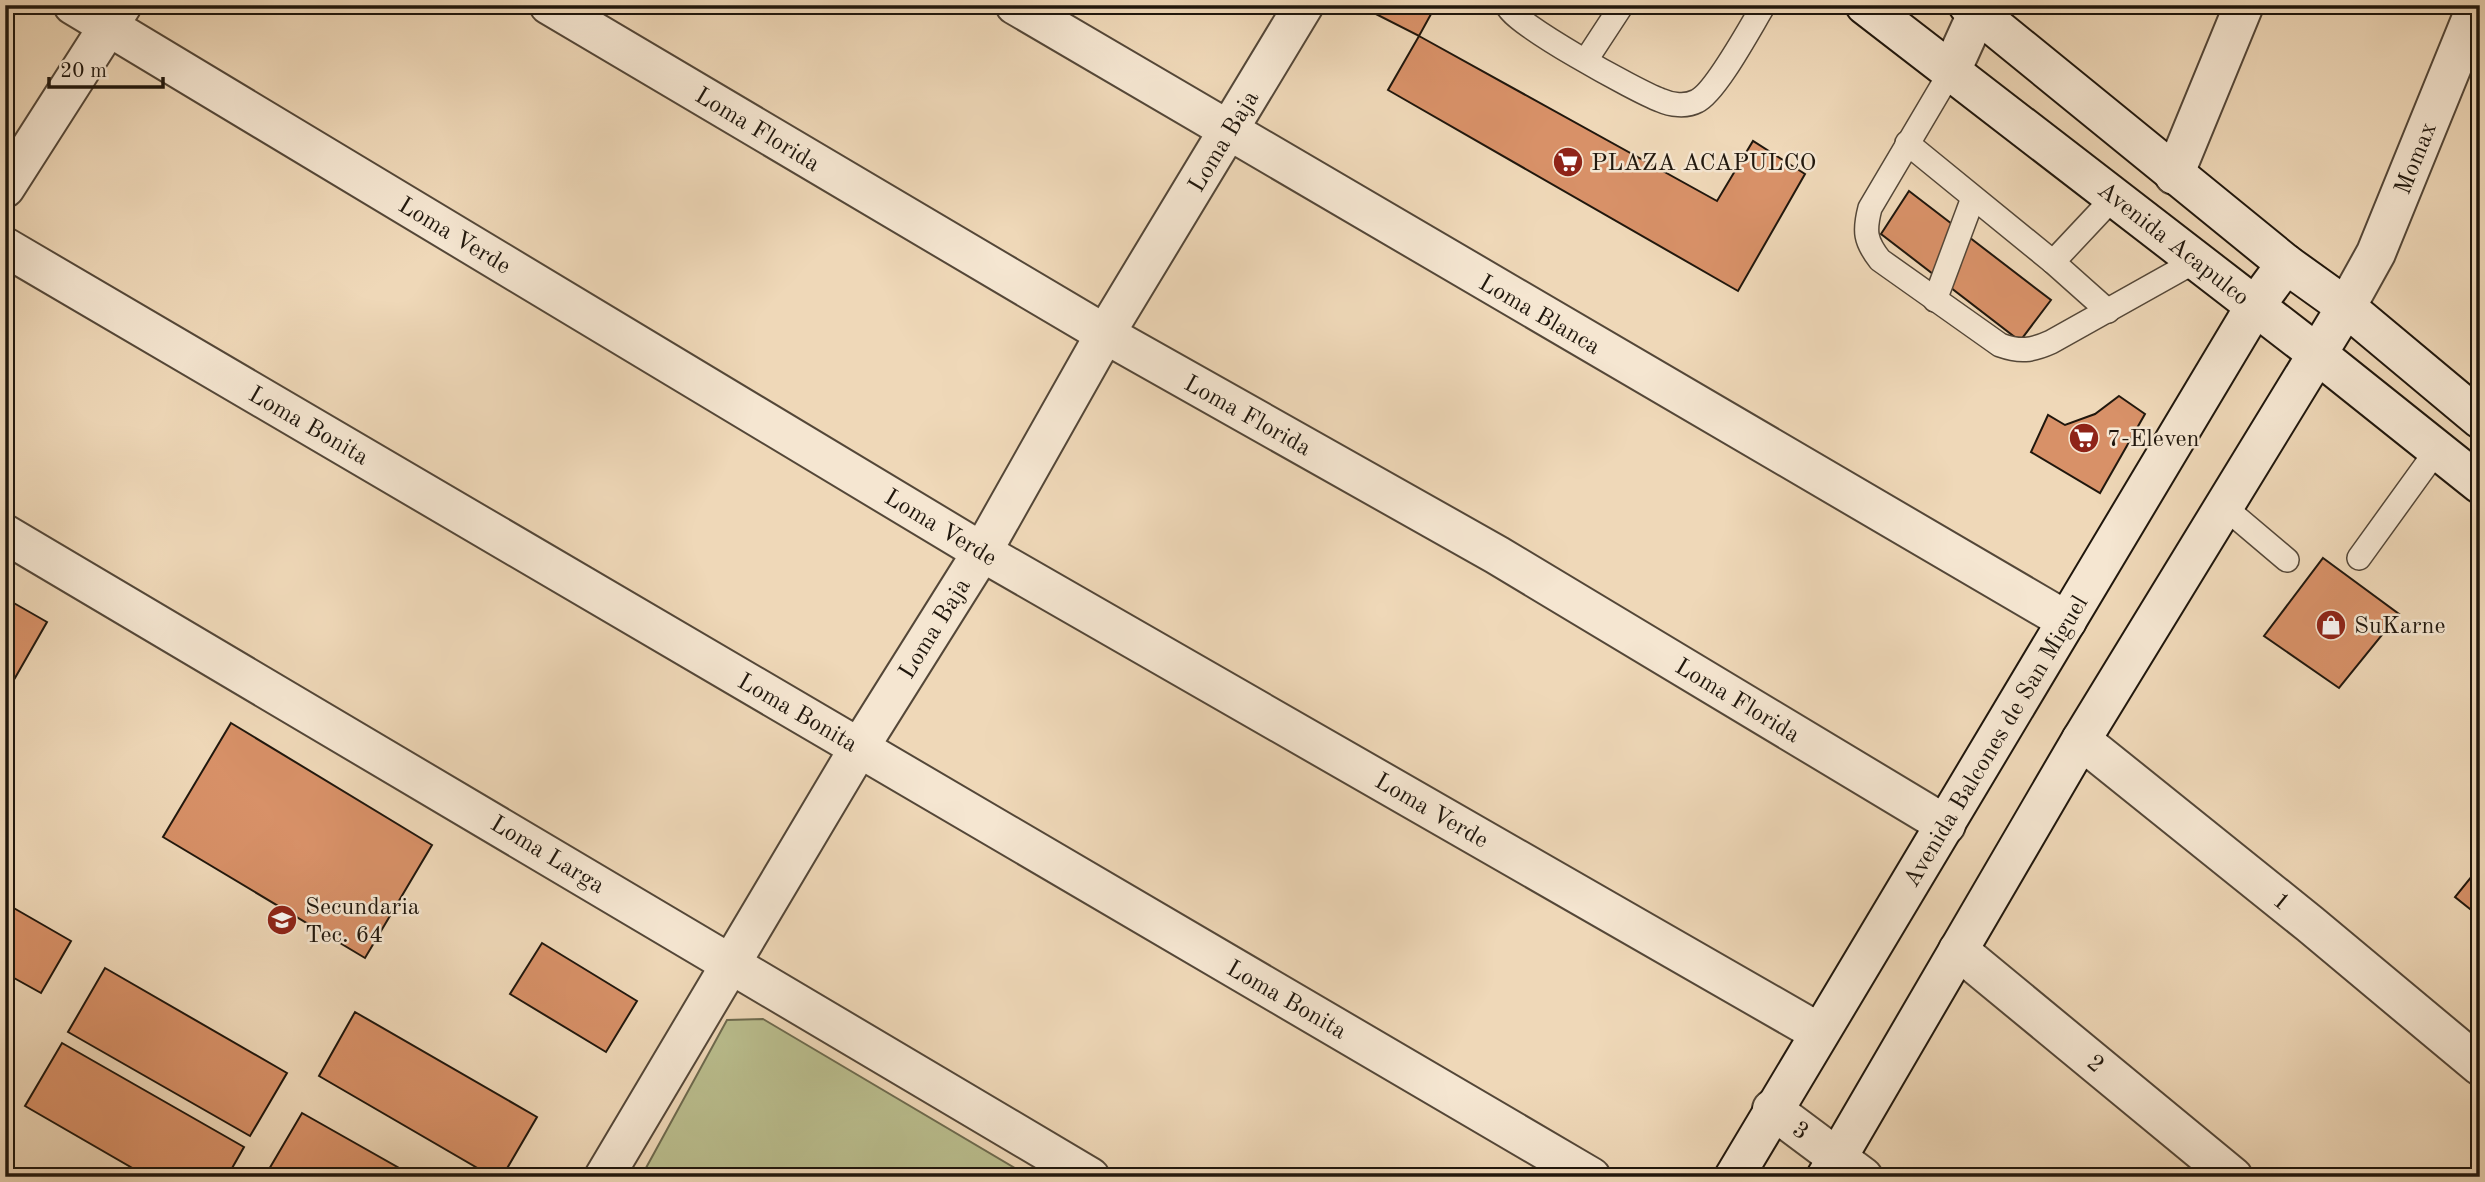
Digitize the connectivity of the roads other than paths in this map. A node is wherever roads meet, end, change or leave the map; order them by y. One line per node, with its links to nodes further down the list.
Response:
1 (73, 5): 12 (street, Loma Verde)
2 (549, 5): 29 (street, Loma Florida)
3 (1015, 5): 15 (street, Loma Blanca)
4 (1304, 5): 15 (street, Loma Baja)
5 (1507, 5): 13 (lane)
6 (1622, 5): 13 (lane)
7 (1764, 5): 13 (lane)
8 (1866, 5): 14 (street, Avenida Acapulco)
9 (2244, 5): 17 (street)
10 (2477, 5): 27 (street, Momax)
11 (1976, 8): 14 (street); 17 (street)
12 (116, 16): 18 (street); 36 (street, Loma Verde)
13 (1586, 60)
14 (1951, 71): 16 (lane); 19 (street, Avenida Acapulco)
15 (1229, 133): 29 (street, Loma Baja); 39 (street, Loma Blanca)
16 (1907, 143): 20 (lane); 25 (lane)
17 (2174, 175): 24 (street)
18 (5, 188)
19 (2114, 197): 22 (lane); 23 (street, Avenida Acapulco)
20 (1973, 198): 22 (lane); 25 (lane)
21 (5, 247): 41 (street, Loma Bonita)
22 (2053, 262): 28 (lane)
23 (2194, 262): 26 (street, Avenida Acapulco); 28 (lane)
24 (2286, 264): 26 (street); 27 (street)
25 (1934, 300): 28 (lane)
26 (2255, 306): 30 (street, Avenida Acapulco); 39 (street, Avenida Balcones de San Miguel)
27 (2346, 307): 30 (street); 31 (street)
28 (2108, 311)
29 (1105, 334): 36 (street, Loma Baja); 42 (street, Loma Florida)
30 (2316, 353): 32 (street, Avenida Acapulco); 34 (street)
31 (2480, 419)
32 (2437, 450): 33 (street, Avenida Acapulco); 37 (lane)
33 (2480, 484)
34 (2222, 505): 38 (lane); 40 (street)
35 (5, 534): 44 (street, Loma Larga)
36 (982, 552): 41 (street, Loma Baja); 45 (street, Loma Verde)
37 (2359, 558)
38 (2287, 560)
39 (2067, 621): 42 (street, Avenida Balcones de San Miguel)
40 (2081, 740): 43 (street); 46 (street, 1)
41 (859, 748): 44 (street, Loma Baja); 51 (street, Loma Bonita)
42 (1946, 825): 45 (street, Avenida Balcones de San Miguel)
43 (1958, 950): 48 (street); 53 (street, 2)
44 (730, 962): 49 (street, Loma Baja); 50 (street, Loma Larga)
45 (1818, 1032): 47 (street, Avenida Balcones de San Miguel)
46 (2480, 1066)
47 (1772, 1109): 48 (street, 3); 52 (street, Avenida Balcones de San Miguel)
48 (1842, 1170)
49 (604, 1177)
50 (1090, 1177)
51 (1591, 1177)
52 (1734, 1177)
53 (2233, 1177)

